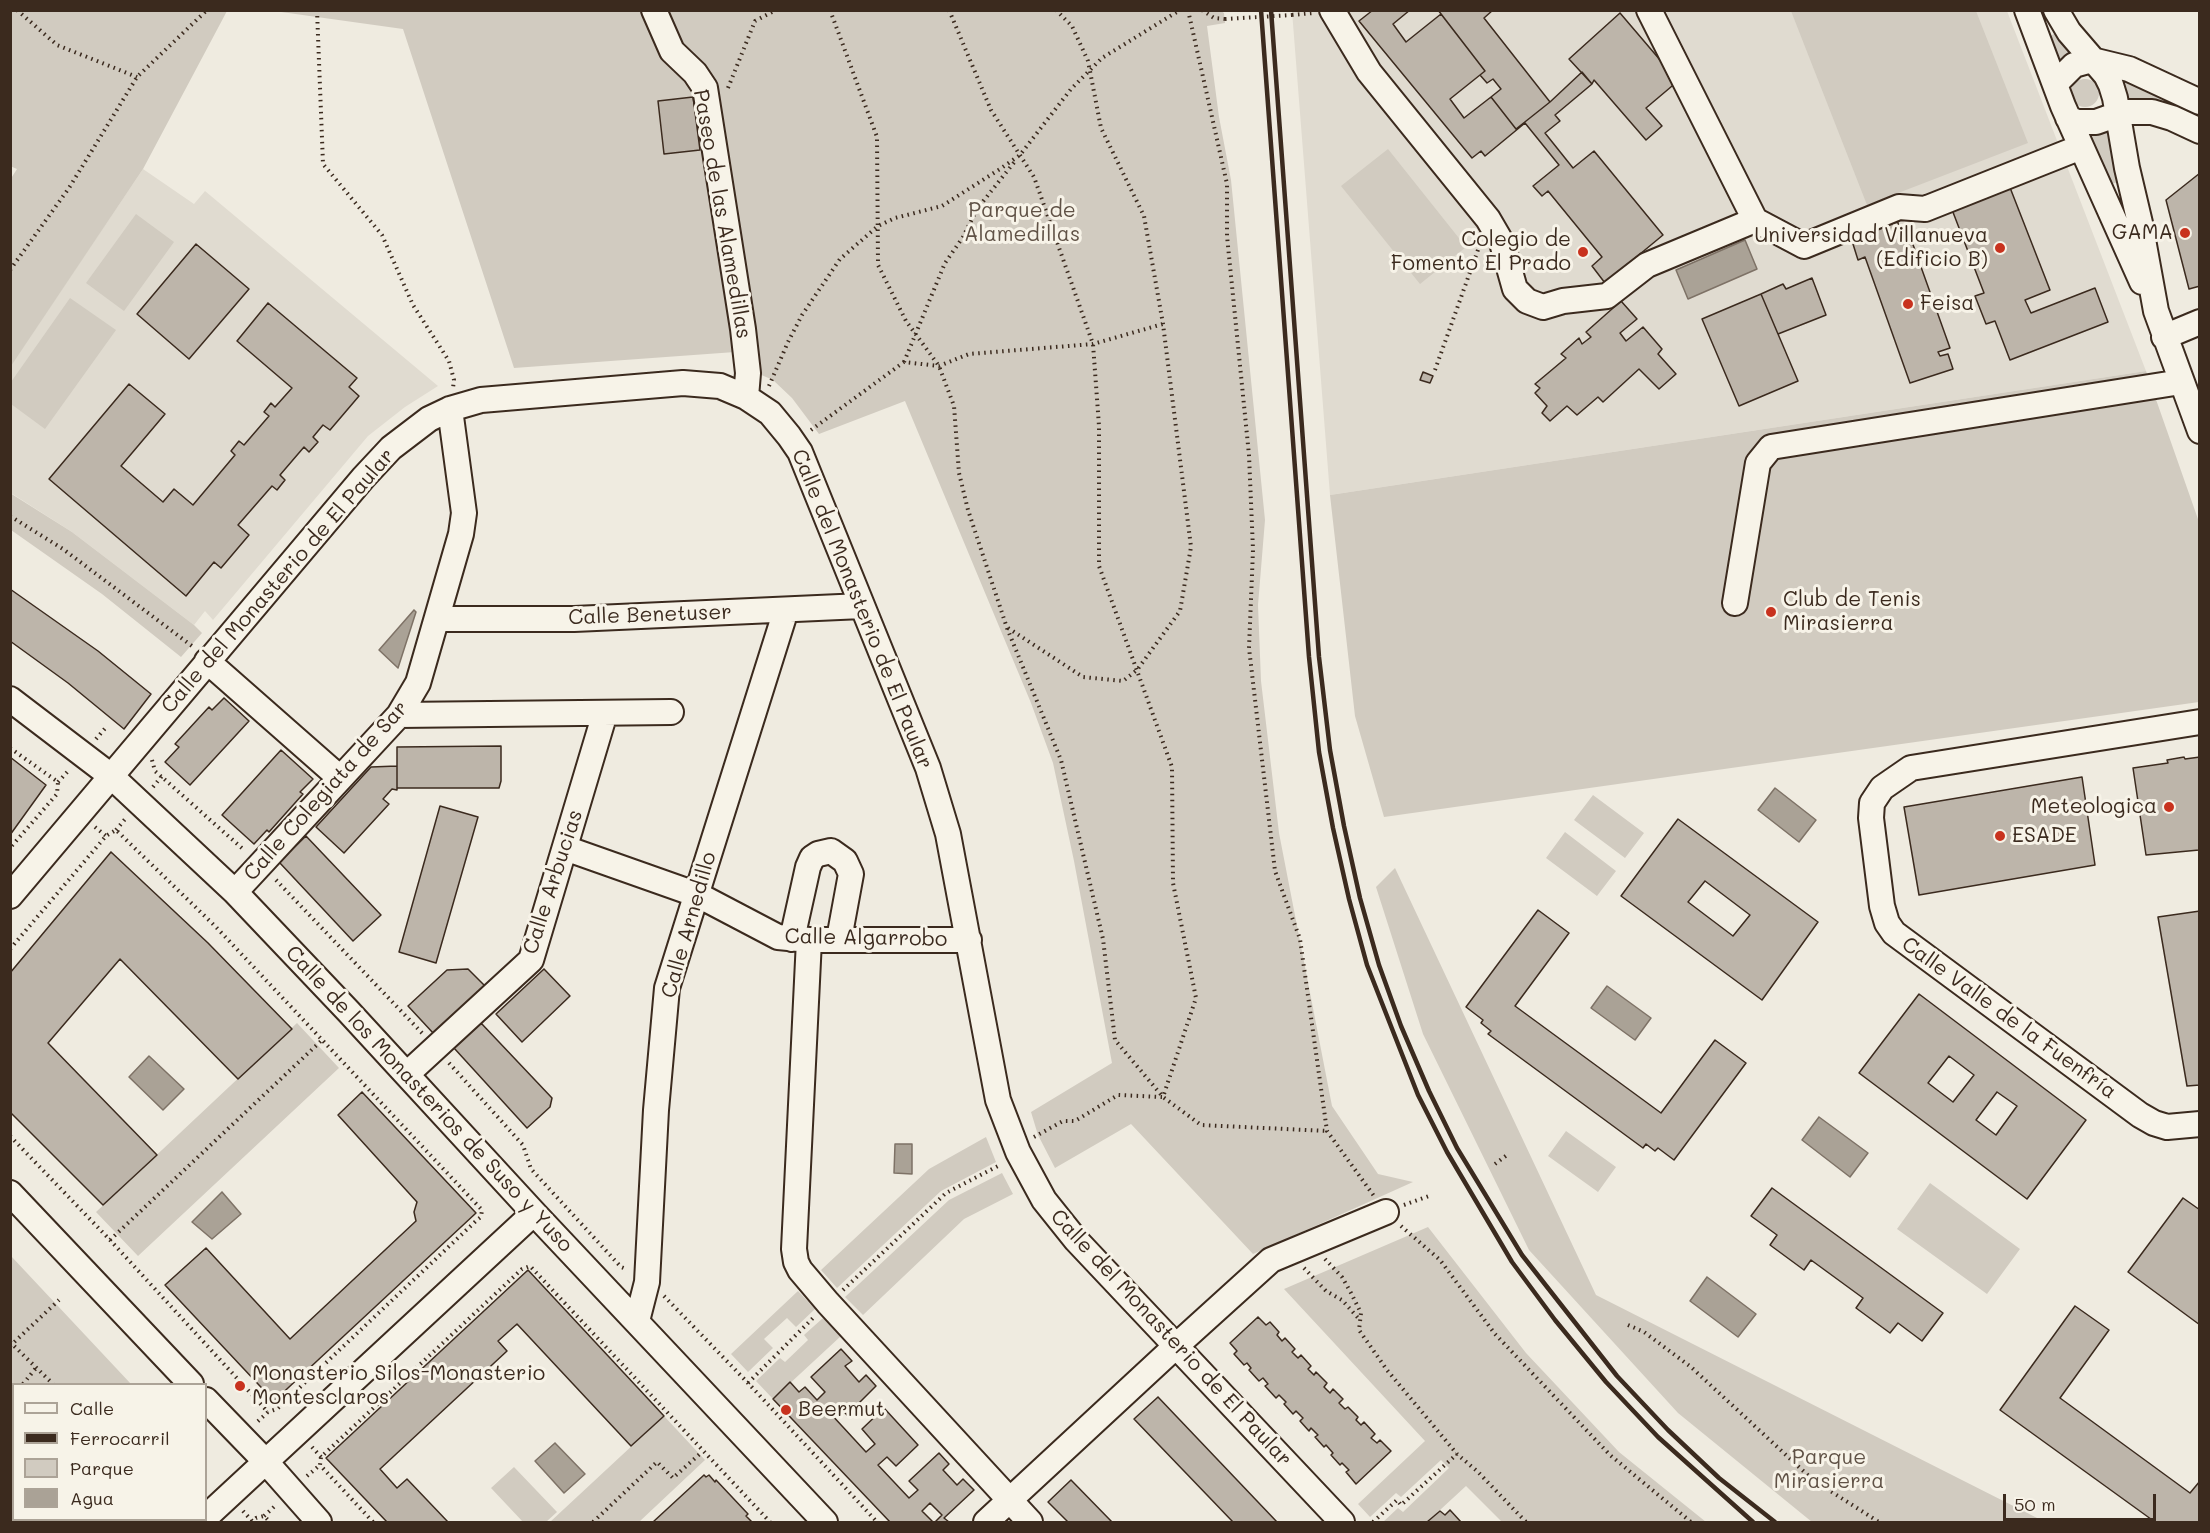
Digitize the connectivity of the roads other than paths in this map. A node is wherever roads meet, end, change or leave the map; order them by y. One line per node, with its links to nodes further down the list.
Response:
1 (654, 10): 18 (street, Paseo de las Alamedillas)
2 (1649, 10): 13 (street)
3 (2027, 10): 7 (street)
4 (2056, 10): 6 (street)
5 (1324, 11): 13 (street)
6 (2092, 60): 7 (street); 8 (street); 9 (street)
7 (2055, 84): 10 (street)
8 (2199, 102)
9 (2118, 113): 10 (street); 11 (street); 14 (street)
10 (2068, 118): 12 (street)
11 (2199, 131)
12 (2081, 147): 13 (street); 14 (street)
13 (1755, 220)
14 (2156, 311): 16 (street)
15 (2199, 322): 16 (street)
16 (2164, 337): 17 (street)
17 (2181, 382): 20 (street); 21 (street)
18 (746, 397): 19 (street, Calle del Monasterio de El Paular); 22 (street, Calle del Monasterio de El Paular)
19 (450, 409): 24 (street, Calle Colegiata de Sar); 25 (street, Calle del Monasterio de El Paular)
20 (2199, 431)
21 (1735, 603)
22 (862, 606): 23 (street, Calle Benetuser); 39 (street, Calle del Monasterio de El Paular)
23 (786, 610): 24 (street, Calle Benetuser); 35 (street, Calle Arnedillo)
24 (437, 619): 29 (street, Calle Colegiata de Sar)
25 (207, 662): 31 (street, Calle del Monasterio de El Paular); 32 (street)
26 (10, 699): 31 (street, Calle de los Monasterios de Suso y Yuso)
27 (671, 712): 28 (street)
28 (605, 713): 29 (street); 33 (street, Calle Arbucias)
29 (399, 715): 32 (street, Calle Colegiata de Sar)
30 (2199, 722): 41 (street, Calle Valle de la Fuenfría)
31 (111, 776): 34 (street, Calle de los Monasterios de Suso y Yuso); 36 (street, Calle del Monasterio de El Paular)
32 (340, 778): 34 (street, Calle Colegiata de Sar)
33 (565, 848): 35 (street, Calle Algarrobo); 40 (street, Calle Arbucias)
34 (235, 892): 40 (street, Calle de los Monasterios de Suso y Yuso)
35 (698, 895): 38 (street, Calle Algarrobo); 45 (street, Calle Arnedillo)
36 (10, 896)
37 (839, 939): 38 (street, Calle Algarrobo); 38 (street); 39 (street, Calle Algarrobo)
38 (801, 940): 50 (street)
39 (969, 940): 46 (street, Calle del Monasterio de El Paular)
40 (407, 1074): 44 (street, Calle de los Monasterios de Suso y Yuso)
41 (2199, 1124)
42 (10, 1193): 47 (street)
43 (1386, 1212): 46 (street)
44 (534, 1213): 45 (street, Calle de los Monasterios de Suso y Yuso); 49 (street)
45 (637, 1321): 53 (street, Calle de los Monasterios de Suso y Yuso)
46 (1176, 1346): 50 (street); 56 (street, Calle del Monasterio de El Paular)
47 (190, 1383)
48 (207, 1402): 49 (street)
49 (266, 1462): 51 (street); 52 (street)
50 (1009, 1500): 54 (street); 55 (street)
51 (207, 1516)
52 (319, 1522)
53 (825, 1522)
54 (986, 1522)
55 (1030, 1522)
56 (1342, 1522)

